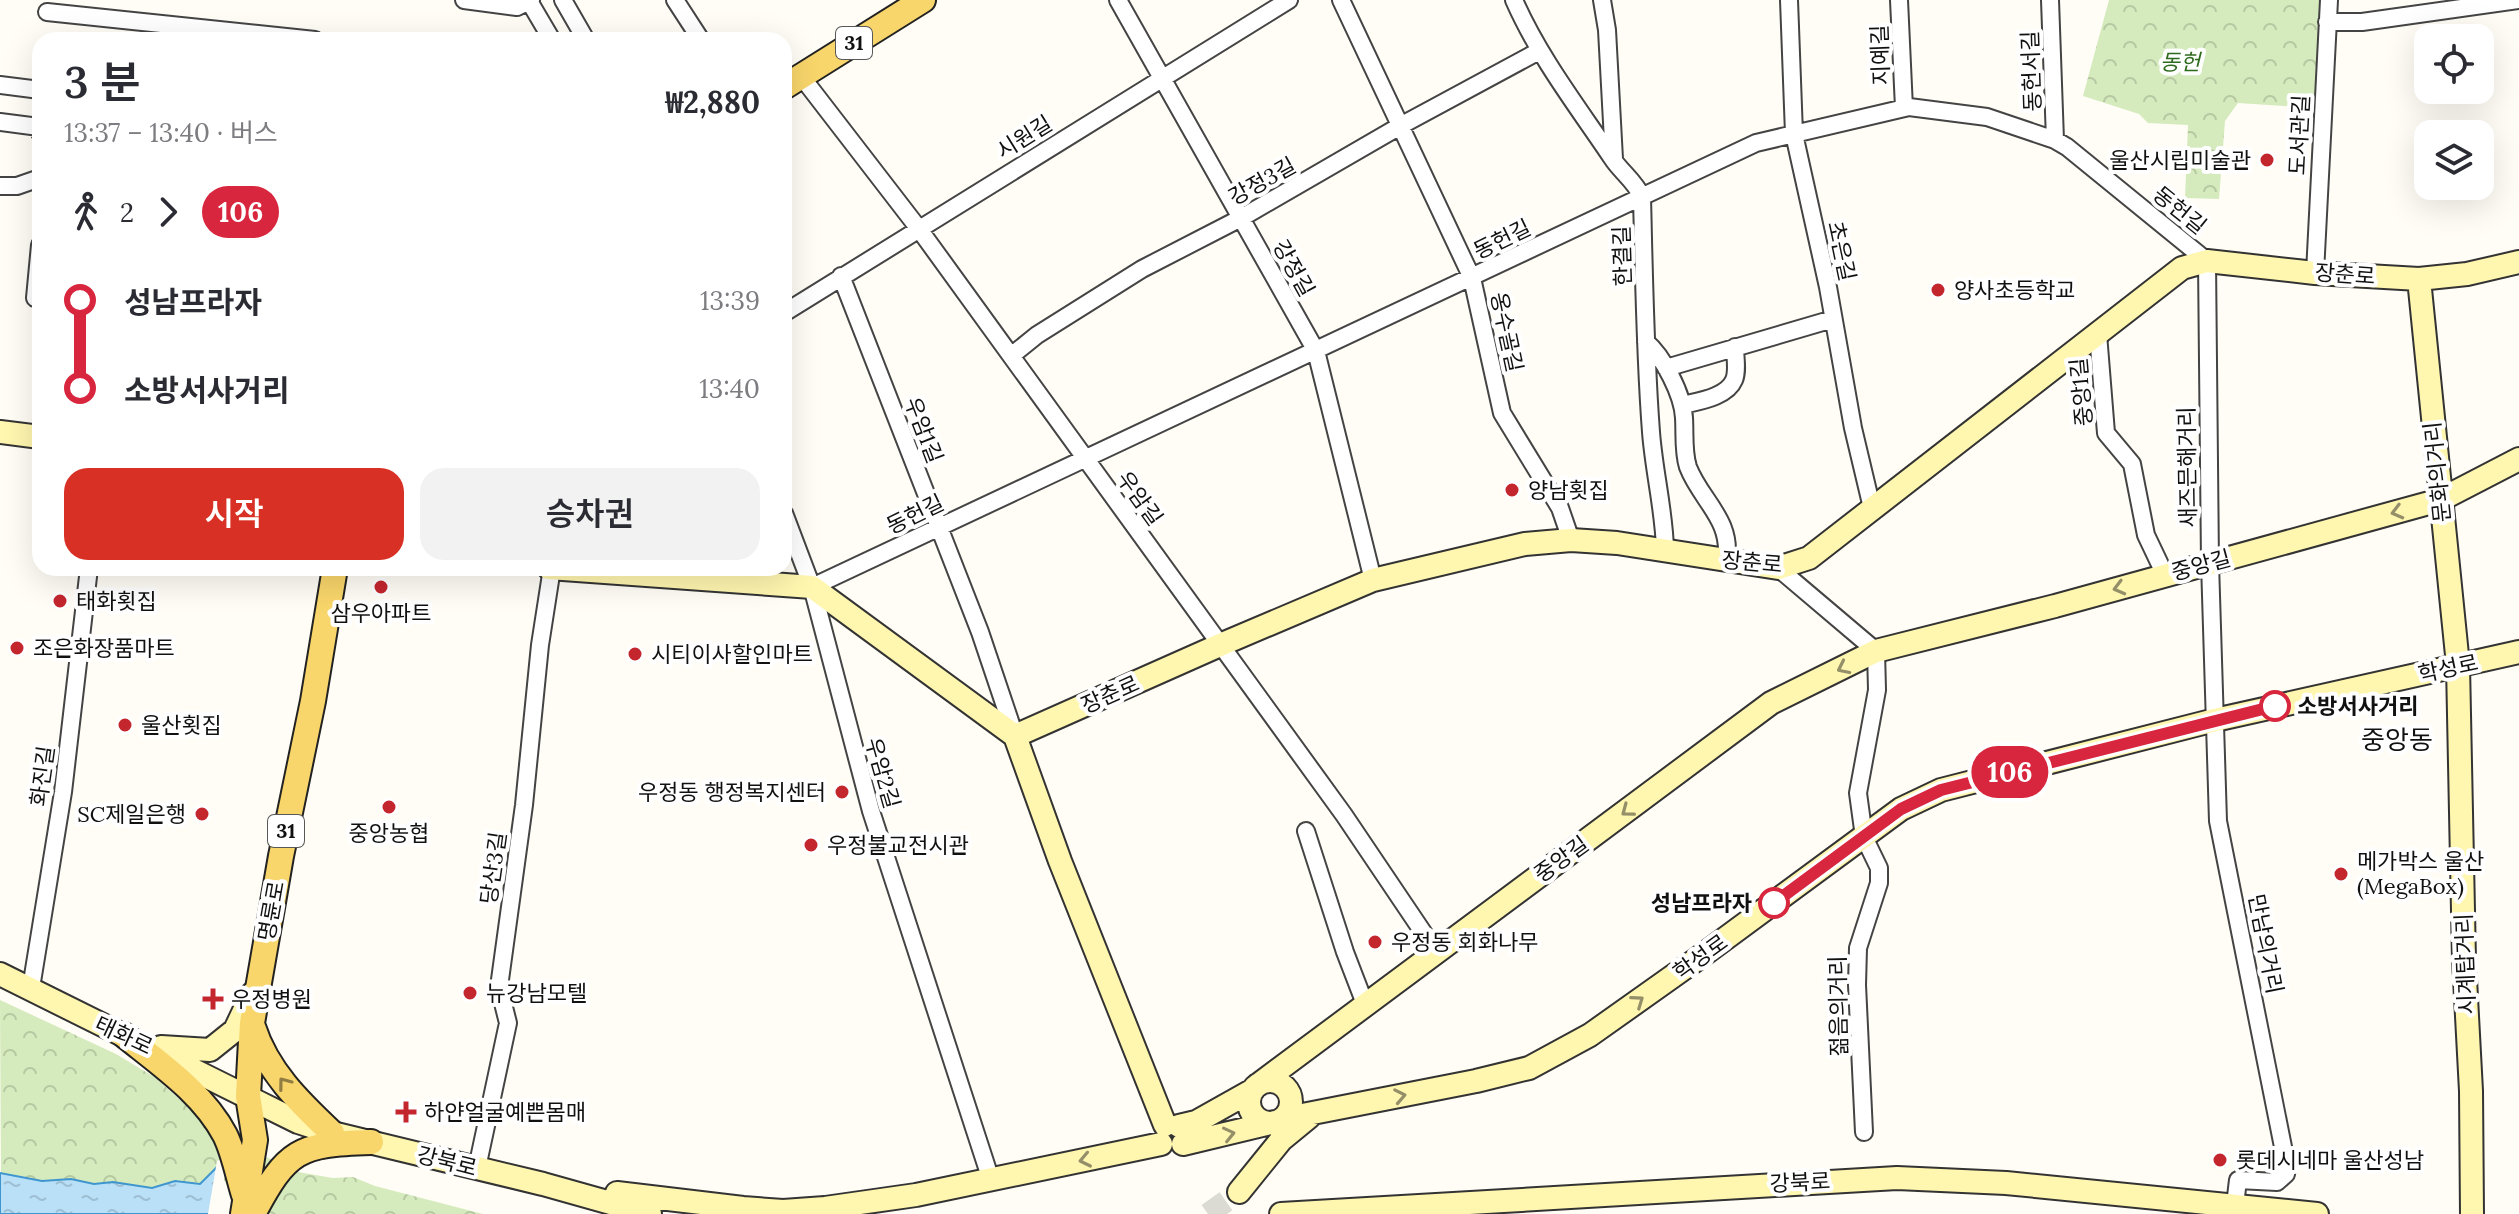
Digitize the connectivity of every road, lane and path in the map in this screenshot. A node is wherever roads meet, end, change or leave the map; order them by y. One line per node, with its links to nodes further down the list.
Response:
1 (464, 0): 2 (street)
2 (530, 0): 19 (street)
3 (563, 0): 20 (street)
4 (675, 0): 21 (street)
5 (923, 0): 24 (main road, 31)
6 (1118, 0): 23 (street, 강정길)
7 (1289, 0): 23 (street, 시원길)
8 (1341, 0): 30 (street, 옹수골길)
9 (1514, 0): 22 (street, 한결길)
10 (1602, 0): 33 (street)
11 (1789, 0): 31 (street, 초은길)
12 (1899, 0): 27 (street, 지예길)
13 (2329, 0): 17 (street, 도서관길)
14 (2518, 0): 17 (street)
15 (2047, 2): 32 (street, 동헌서길)
16 (47, 12): 18 (street)
17 (2327, 22): 41 (street, 도서관길)
18 (238, 32)
19 (548, 32)
20 (581, 32)
21 (696, 32)
22 (1539, 51): 30 (street, 강정3길); 33 (street, 한결길)
23 (1163, 77): 37 (street, 강정길); 38 (street, 시원길)
24 (793, 82): 38 (street, 우암길)
25 (0, 85): 26 (street)
26 (32, 89)
27 (1904, 108): 31 (street, 동헌길); 32 (street, 동헌길)
28 (0, 122): 29 (street)
29 (32, 125)
30 (1400, 126): 37 (street, 강정3길); 43 (street, 옹수골길)
31 (1794, 134): 36 (street, 동헌길); 46 (street, 초은길)
32 (2055, 140): 39 (street, 동헌길)
33 (1614, 161): 36 (street, 한결길)
34 (32, 181): 35 (street)
35 (0, 186)
36 (1642, 197): 43 (street, 동헌길); 48 (street, 한결길)
37 (1241, 218): 50 (street, 강정길); 51 (street, 강정3길)
38 (919, 229): 42 (street, 시원길); 51 (street, 우암길)
39 (2207, 261): 41 (street, 장춘로); 47 (street, 장춘로); 65 (street, 새즈믄해거리)
40 (2519, 262): 44 (street, 장춘로)
41 (2315, 273): 44 (street, 장춘로)
42 (841, 276): 45 (street, 시원길); 60 (street, 우암1길)
43 (1472, 278): 50 (street, 동헌길); 62 (street, 옹수골길)
44 (2419, 279): 58 (street, 문화의거리)
45 (792, 308)
46 (1833, 319): 49 (street); 59 (street, 초은길)
47 (2098, 334): 59 (street, 장춘로); 67 (street, 중앙1길)
48 (1646, 342): 52 (street); 63 (street, 한결길)
49 (1735, 347): 52 (street); 53 (street)
50 (1316, 351): 56 (street, 동헌길); 72 (street, 강정길)
51 (1011, 356): 56 (street, 우암길)
52 (1666, 368): 53 (street)
53 (1683, 405): 64 (street)
54 (0, 432): 55 (street)
55 (32, 436)
56 (1084, 458): 60 (street, 동헌길); 74 (street, 우암길)
57 (2519, 459): 58 (street, 중앙길)
58 (2440, 500): 65 (street, 중앙길, one-way to 65); 77 (street, 문화의거리)
59 (1872, 508): 66 (street, 장춘로)
60 (938, 527): 73 (street, 동헌길); 79 (street, 우암1길)
61 (792, 534): 73 (street, 우암2길)
62 (1571, 540): 63 (street, 장춘로); 72 (street, 장춘로)
63 (1665, 549): 64 (street, 장춘로)
64 (1726, 561): 66 (street, 장춘로)
65 (2210, 563): 67 (street, 중앙길); 78 (street, 새즈믄해거리)
66 (1778, 568): 75 (street)
67 (2165, 575): 75 (street, 중앙길, one-way to 75)
68 (88, 576): 85 (street, 화진길)
69 (334, 576): 83 (main road, 명륜로 / 31)
70 (550, 576): 97 (street, 당산3길)
71 (652, 576): 73 (street)
72 (1373, 580): 74 (street, 장춘로)
73 (812, 587): 79 (street); 98 (street, 우암2길)
74 (1220, 645): 79 (street, 장춘로); 82 (street, 우암길)
75 (1876, 651): 81 (street); 82 (street, 중앙길, one-way to 82)
76 (2519, 652): 77 (street, 학성로)
77 (2458, 665): 78 (street, 학성로); 108 (street, 시계탑거리)
78 (2215, 720): 81 (street, 학성로); 101 (street, 만남의거리)
79 (1015, 736): 94 (street)
80 (1306, 831): 86 (street)
81 (1864, 837): 91 (street, 학성로, one-way to 81); 92 (street, 젊음의거리)
82 (1435, 950): 86 (street, 중앙길)
83 (260, 970): 87 (main road, 명륜로 / 31); 88 (street)
84 (0, 974): 85 (street, 태화로)
85 (31, 988): 88 (street, 태화로)
86 (1365, 1004): 89 (street, 중앙길)
87 (252, 1023): 90 (main road, 명륜로 / 31); 93 (main road, one-way to 87)
88 (134, 1040): 90 (street, 태화로); 96 (main road)
89 (1255, 1087): 91 (street); 91 (street); 94 (street, 중앙길)
90 (248, 1096): 93 (street, 강북로); 96 (main road, 명륜로 / 31)
91 (1284, 1120): 94 (street, one-way to 91); 100 (street)
92 (1864, 1132)
93 (332, 1133): 95 (street, 강북로)
94 (1172, 1135): 98 (street, one-way to 98)
95 (371, 1142): 97 (street, 강북로); 103 (main road)
96 (243, 1159): 103 (main road)
97 (477, 1168): 99 (street, 강북로)
98 (991, 1180): 99 (street)
99 (543, 1184): 104 (street); 105 (street, 강북로)
100 (1239, 1192)
101 (2235, 1205): 102 (street, 강북로); 107 (street, 강북로)
102 (2181, 1207): 106 (street, 강북로)
103 (247, 1210)
104 (600, 1214)
105 (650, 1214)
106 (1281, 1214)
107 (2317, 1214)
108 (2472, 1214)

